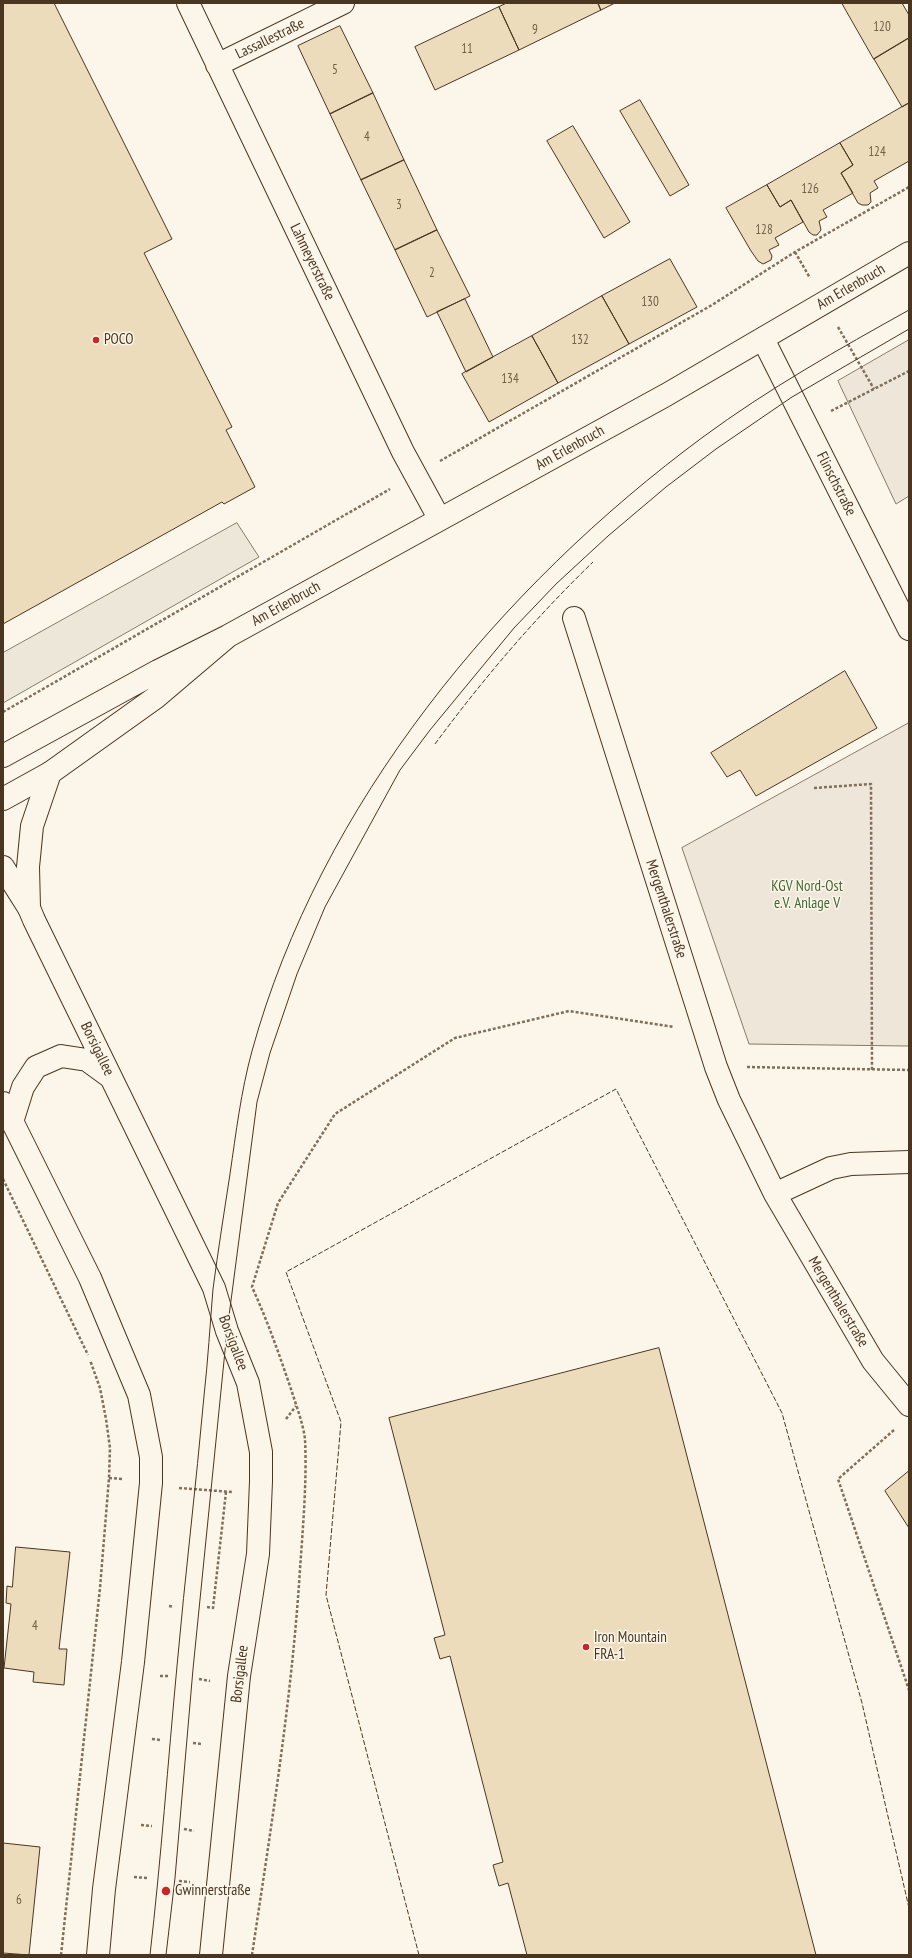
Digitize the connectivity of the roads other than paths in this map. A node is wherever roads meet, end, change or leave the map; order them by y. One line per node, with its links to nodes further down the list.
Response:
1 (188, 3): 3 (main road, Lahmeyerstraße)
2 (343, 3): 3 (main road, Lassallestraße)
3 (217, 65): 6 (main road, Lahmeyerstraße)
4 (909, 253): 5 (main road, Am Erlenbruch)
5 (763, 339): 6 (main road, Am Erlenbruch); 8 (main road, Flinschstraße)
6 (439, 518): 9 (main road, Am Erlenbruch)
7 (574, 618): 18 (main road, Mergenthalerstraße)
8 (909, 629)
9 (228, 636): 10 (main road, Am Erlenbruch); 11 (main road, Am Erlenbruch)
10 (3, 756)
11 (50, 773): 12 (main road, Am Erlenbruch); 14 (main road, Borsigallee)
12 (3, 799)
13 (3, 867): 14 (main road)
14 (29, 908): 15 (main road, Borsigallee)
15 (110, 1076): 16 (main road); 21 (main road, Borsigallee)
16 (8, 1112): 20 (main road)
17 (909, 1162): 18 (main road)
18 (775, 1194): 19 (main road, Mergenthalerstraße)
19 (909, 1405)
20 (98, 1955)
21 (211, 1955)

